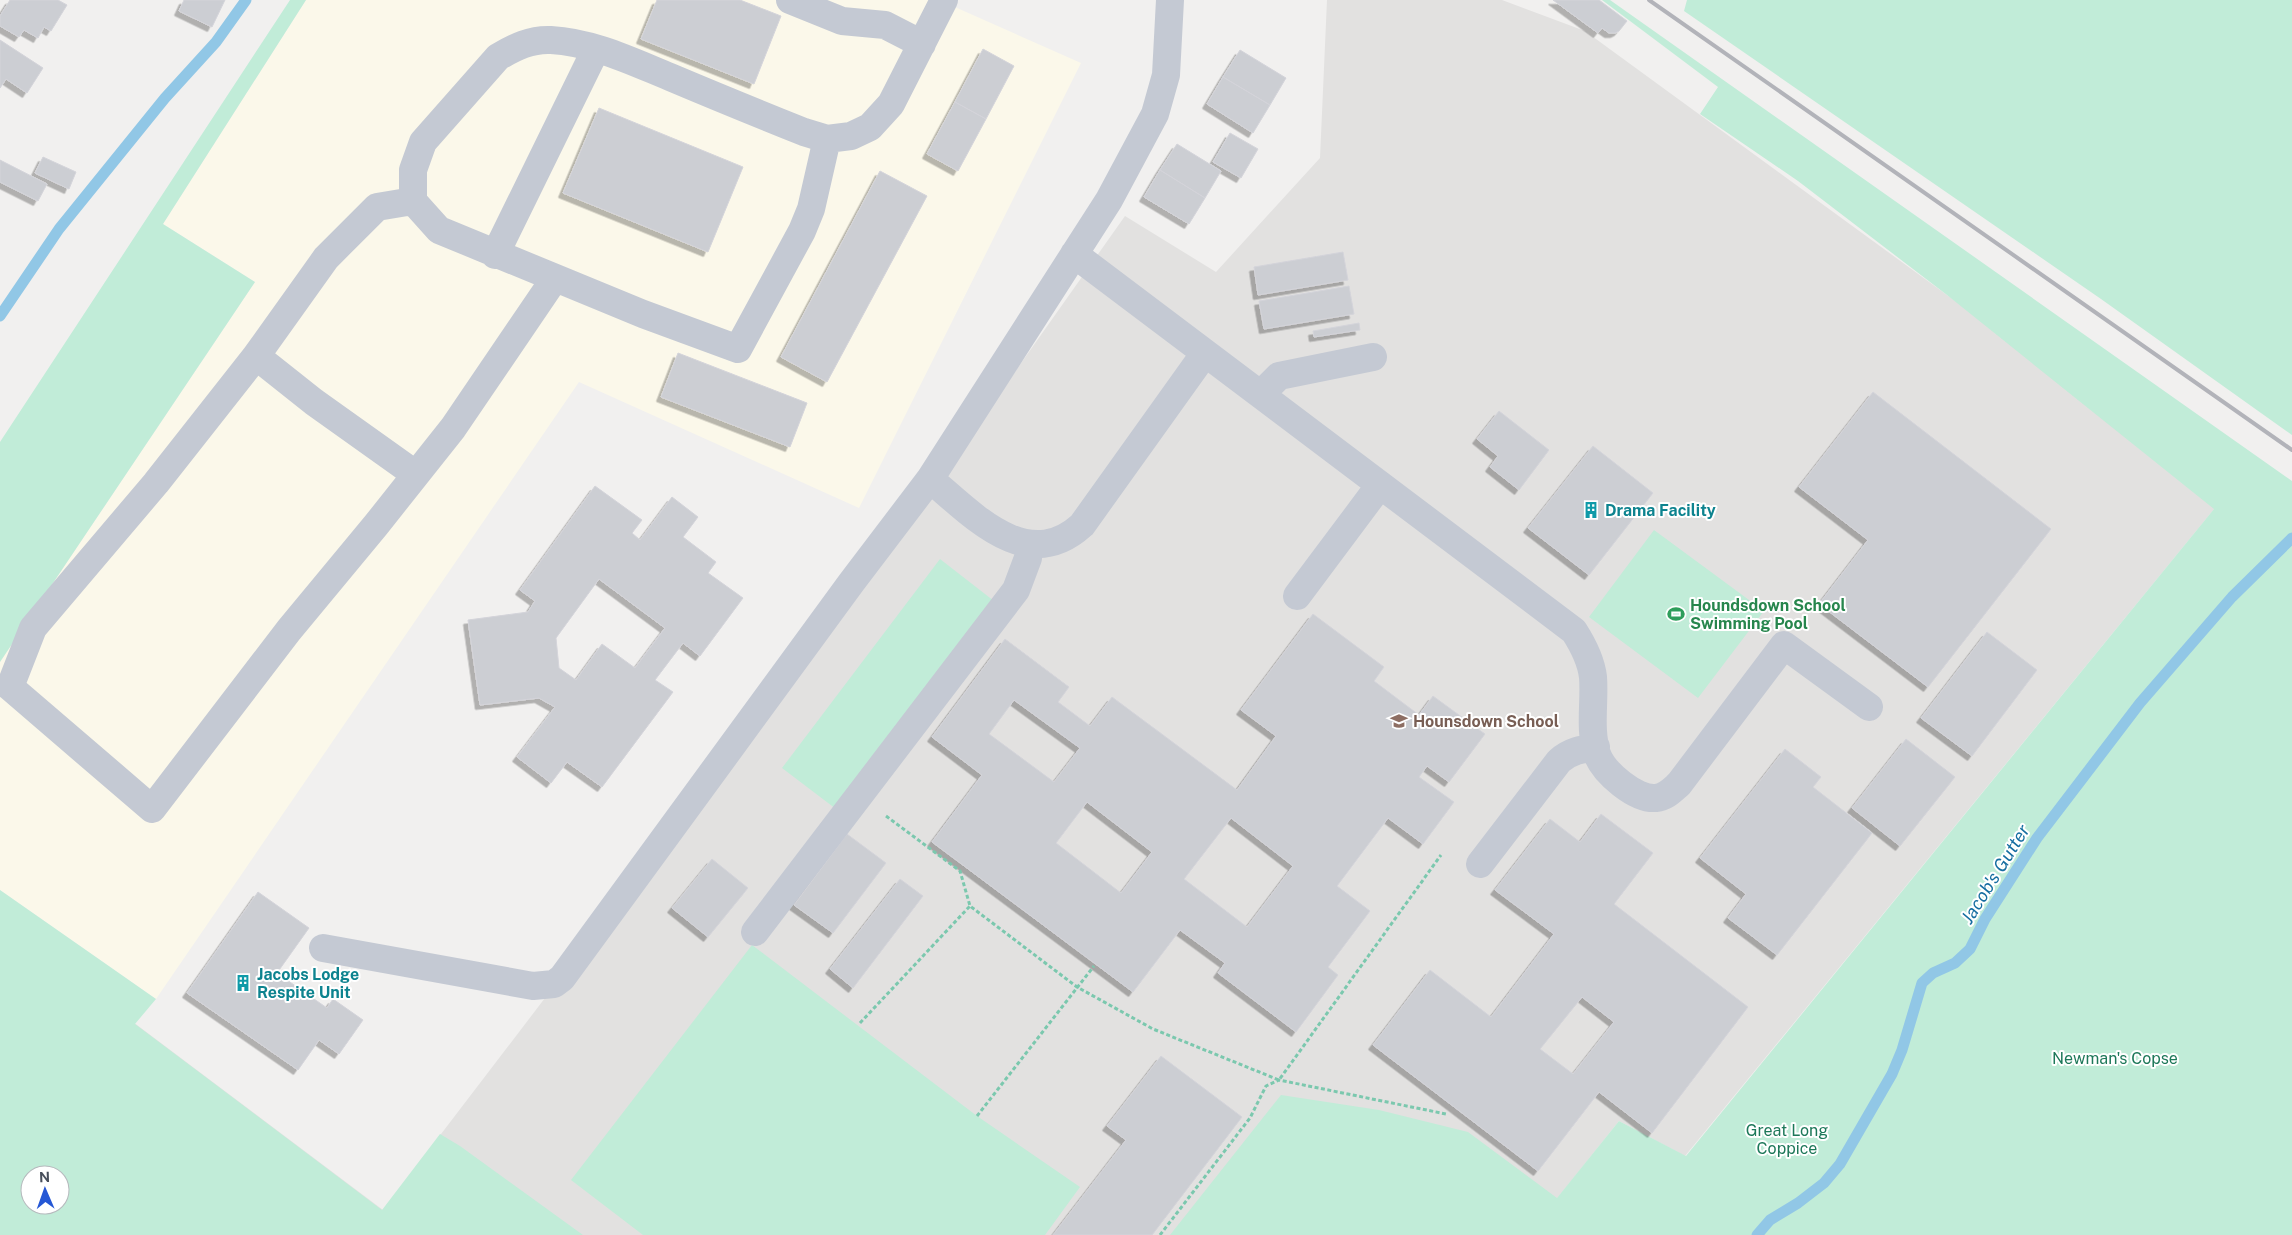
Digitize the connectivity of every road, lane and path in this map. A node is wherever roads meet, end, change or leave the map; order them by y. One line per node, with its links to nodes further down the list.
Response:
1 (790, 0): 4 (lane)
2 (944, 0): 4 (lane)
3 (1170, 0): 8 (lane)
4 (922, 44): 6 (lane)
5 (596, 49): 6 (lane); 7 (lane); 9 (lane)
6 (827, 139): 10 (lane)
7 (414, 201): 9 (lane); 12 (lane)
8 (1074, 254): 11 (lane); 16 (lane)
9 (495, 255): 10 (lane)
10 (555, 278): 15 (lane)
11 (1205, 353): 14 (lane); 18 (lane)
12 (256, 356): 15 (lane); 15 (lane)
13 (1373, 357): 14 (lane)
14 (1261, 394): 17 (lane)
15 (415, 474)
16 (930, 480): 18 (lane); 27 (lane)
17 (1380, 485): 19 (lane); 21 (lane)
18 (1029, 544): 22 (lane)
19 (1297, 596)
20 (1869, 707): 21 (lane)
21 (1596, 747): 24 (lane)
22 (859, 796): 25 (path); 26 (lane)
23 (1440, 855): 31 (path)
24 (1480, 864)
25 (970, 906): 29 (path); 30 (path)
26 (755, 932)
27 (323, 948)
28 (1094, 966): 29 (path)
29 (1077, 987): 31 (path); 33 (path)
30 (860, 1023)
31 (1279, 1080): 32 (path); 34 (path)
32 (1446, 1114)
33 (977, 1116)
34 (1160, 1235)

